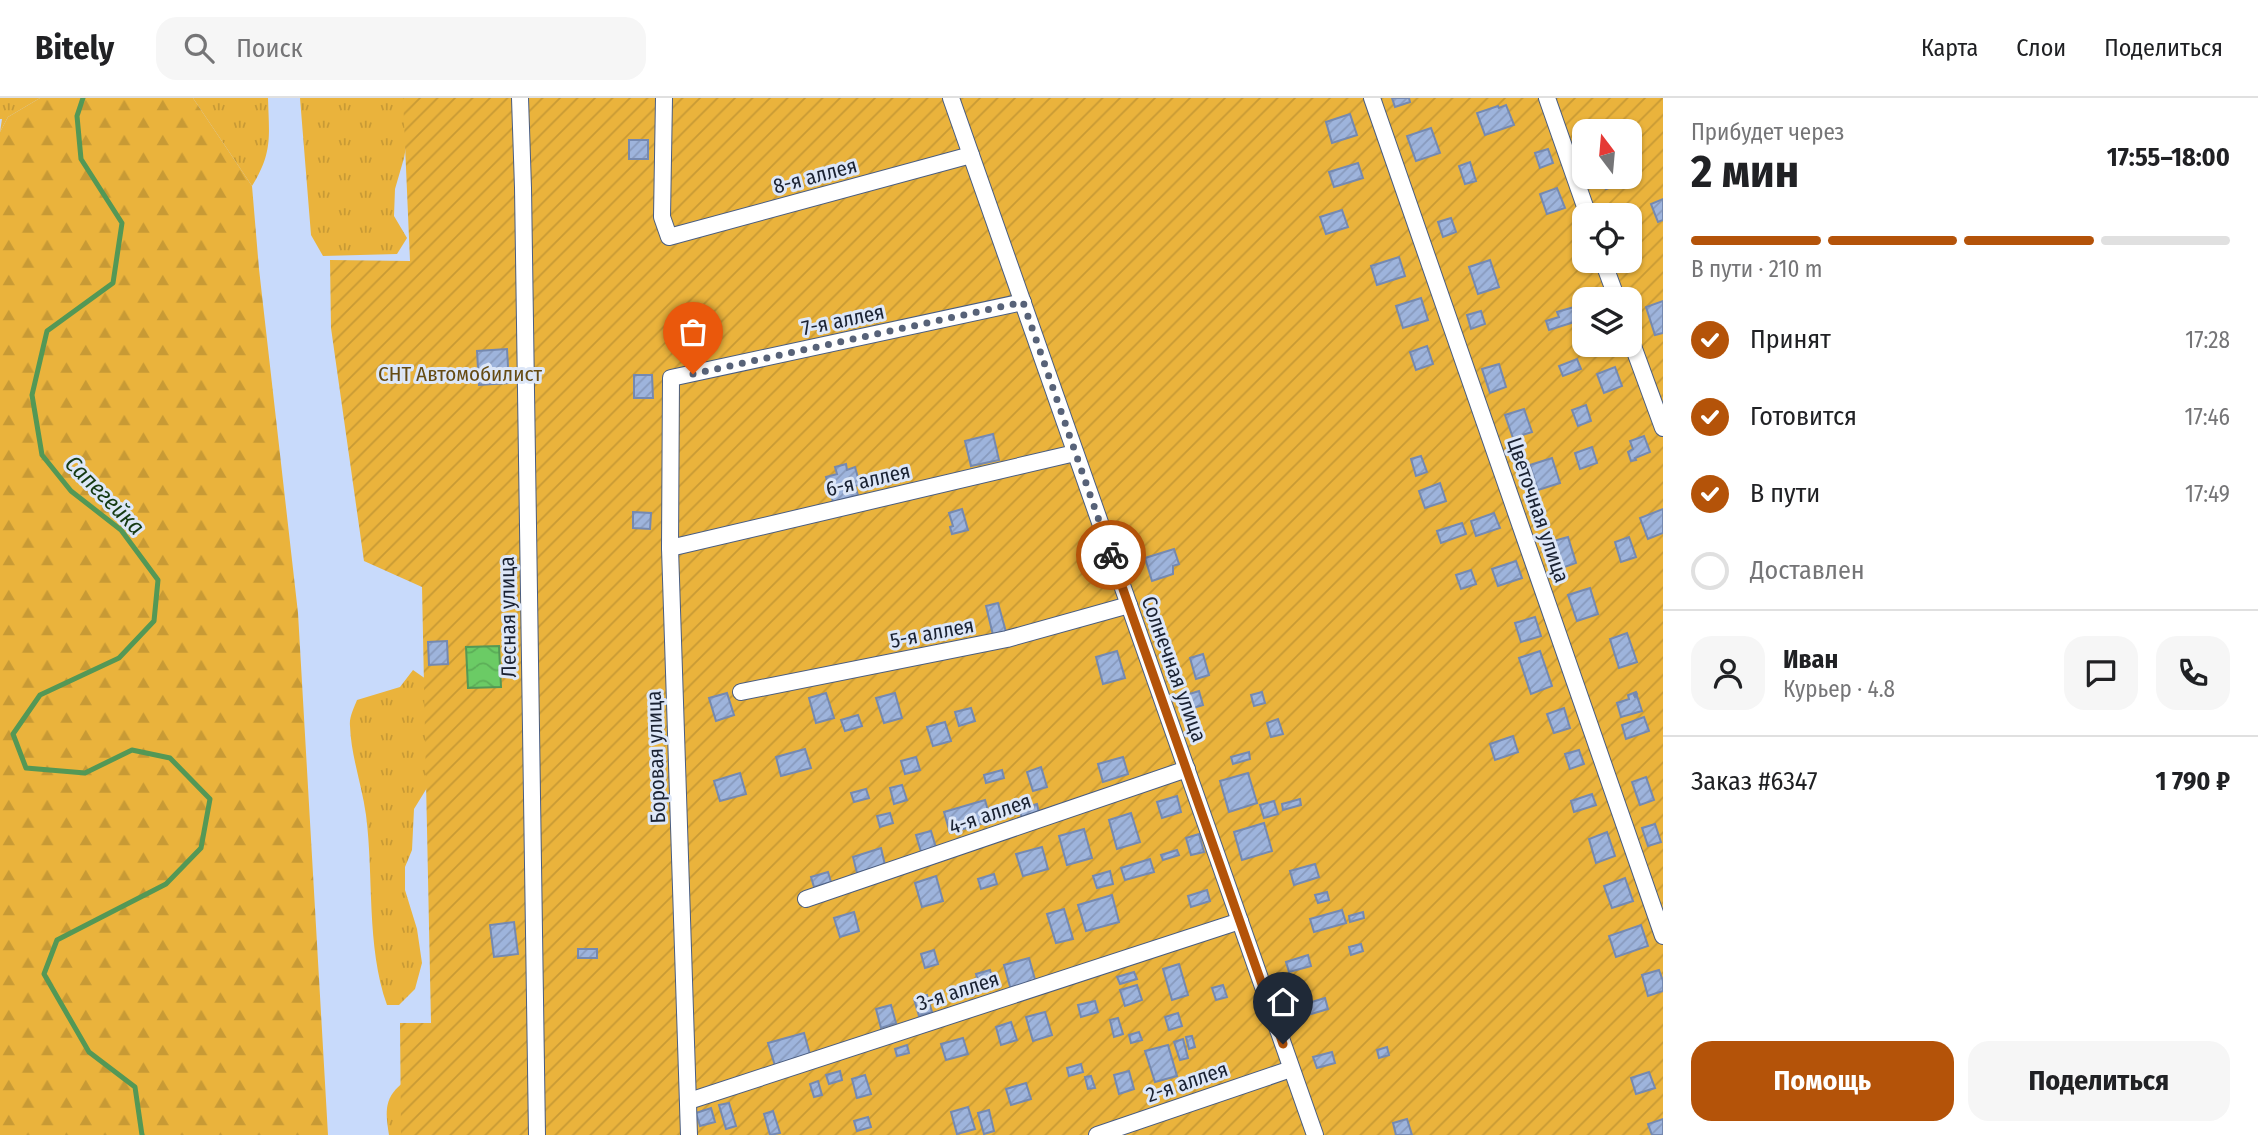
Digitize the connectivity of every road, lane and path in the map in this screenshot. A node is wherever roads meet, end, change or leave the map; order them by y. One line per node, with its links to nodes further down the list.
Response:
1 (520, 98): 22 (street, Лесная улица)
2 (664, 98): 6 (street, 8-я аллея)
3 (951, 98): 6 (street, Солнечная улица)
4 (1372, 98): 19 (street, Цветочная улица)
5 (1547, 98): 7 (street)
6 (971, 155): 8 (street, Солнечная улица)
7 (1584, 203)
8 (1023, 302): 10 (street, 7-я аллея); 12 (street, Солнечная улица)
9 (1637, 357): 11 (street)
10 (671, 378): 13 (street, Боровая улица)
11 (1663, 428)
12 (1075, 453): 13 (street, 6-я аллея); 14 (street, Солнечная улица)
13 (670, 548): 21 (street, Боровая улица)
14 (1129, 605): 15 (street, 5-я аллея); 16 (street, Солнечная улица)
15 (741, 692)
16 (1187, 769): 17 (street, 4-я аллея); 18 (street, Солнечная улица)
17 (807, 899)
18 (1240, 921): 20 (street, Солнечная улица); 21 (street, 3-я аллея)
19 (1663, 936)
20 (1291, 1069): 24 (street, 2-я аллея); 25 (street, Солнечная улица)
21 (689, 1101): 23 (street, Боровая улица)
22 (537, 1135)
23 (689, 1135)
24 (1097, 1135)
25 (1315, 1135)

